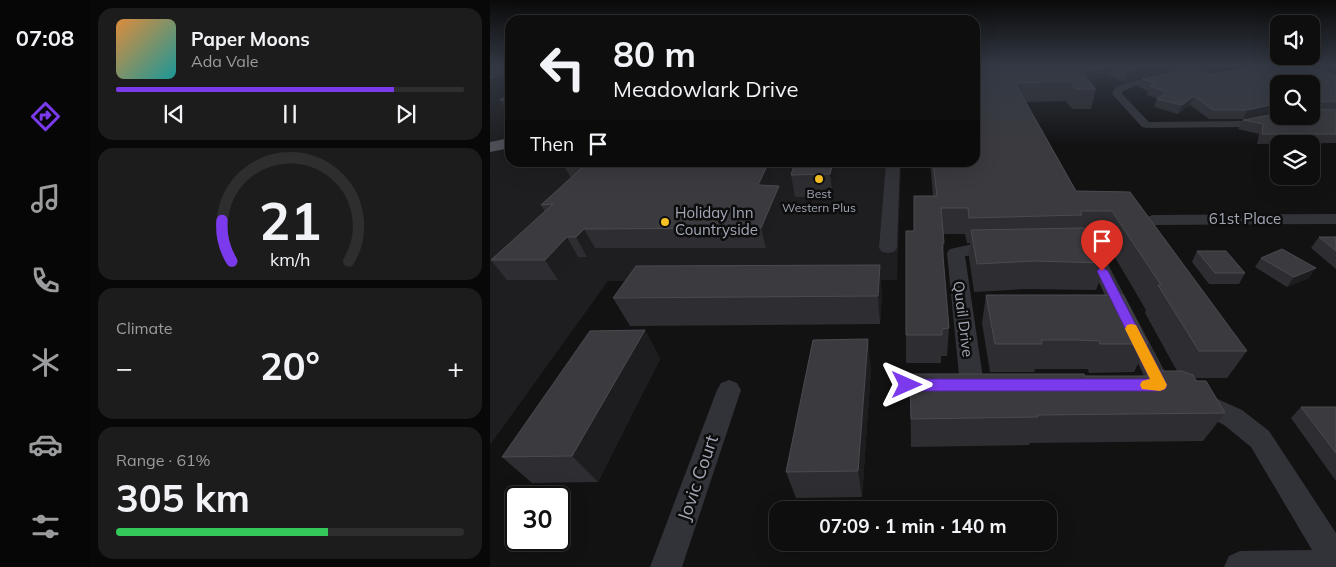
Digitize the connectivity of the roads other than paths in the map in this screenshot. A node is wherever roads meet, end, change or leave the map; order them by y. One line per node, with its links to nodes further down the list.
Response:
1 (1117, 92): 2 (street)
2 (1270, 118)
3 (505, 144): 4 (main road)
4 (490, 147)
5 (893, 167): 8 (street)
6 (1336, 219): 7 (street, 61st Place)
7 (1153, 220)
8 (888, 248)
9 (1069, 248): 13 (street)
10 (1011, 249): 11 (street, Quail Drive)
11 (972, 385)
12 (1130, 385): 13 (street)
13 (1160, 385): 15 (street)
14 (729, 390): 17 (street, Jovic Court)
15 (1336, 561)
16 (1336, 566): 18 (street)
17 (666, 567)
18 (1240, 567)

